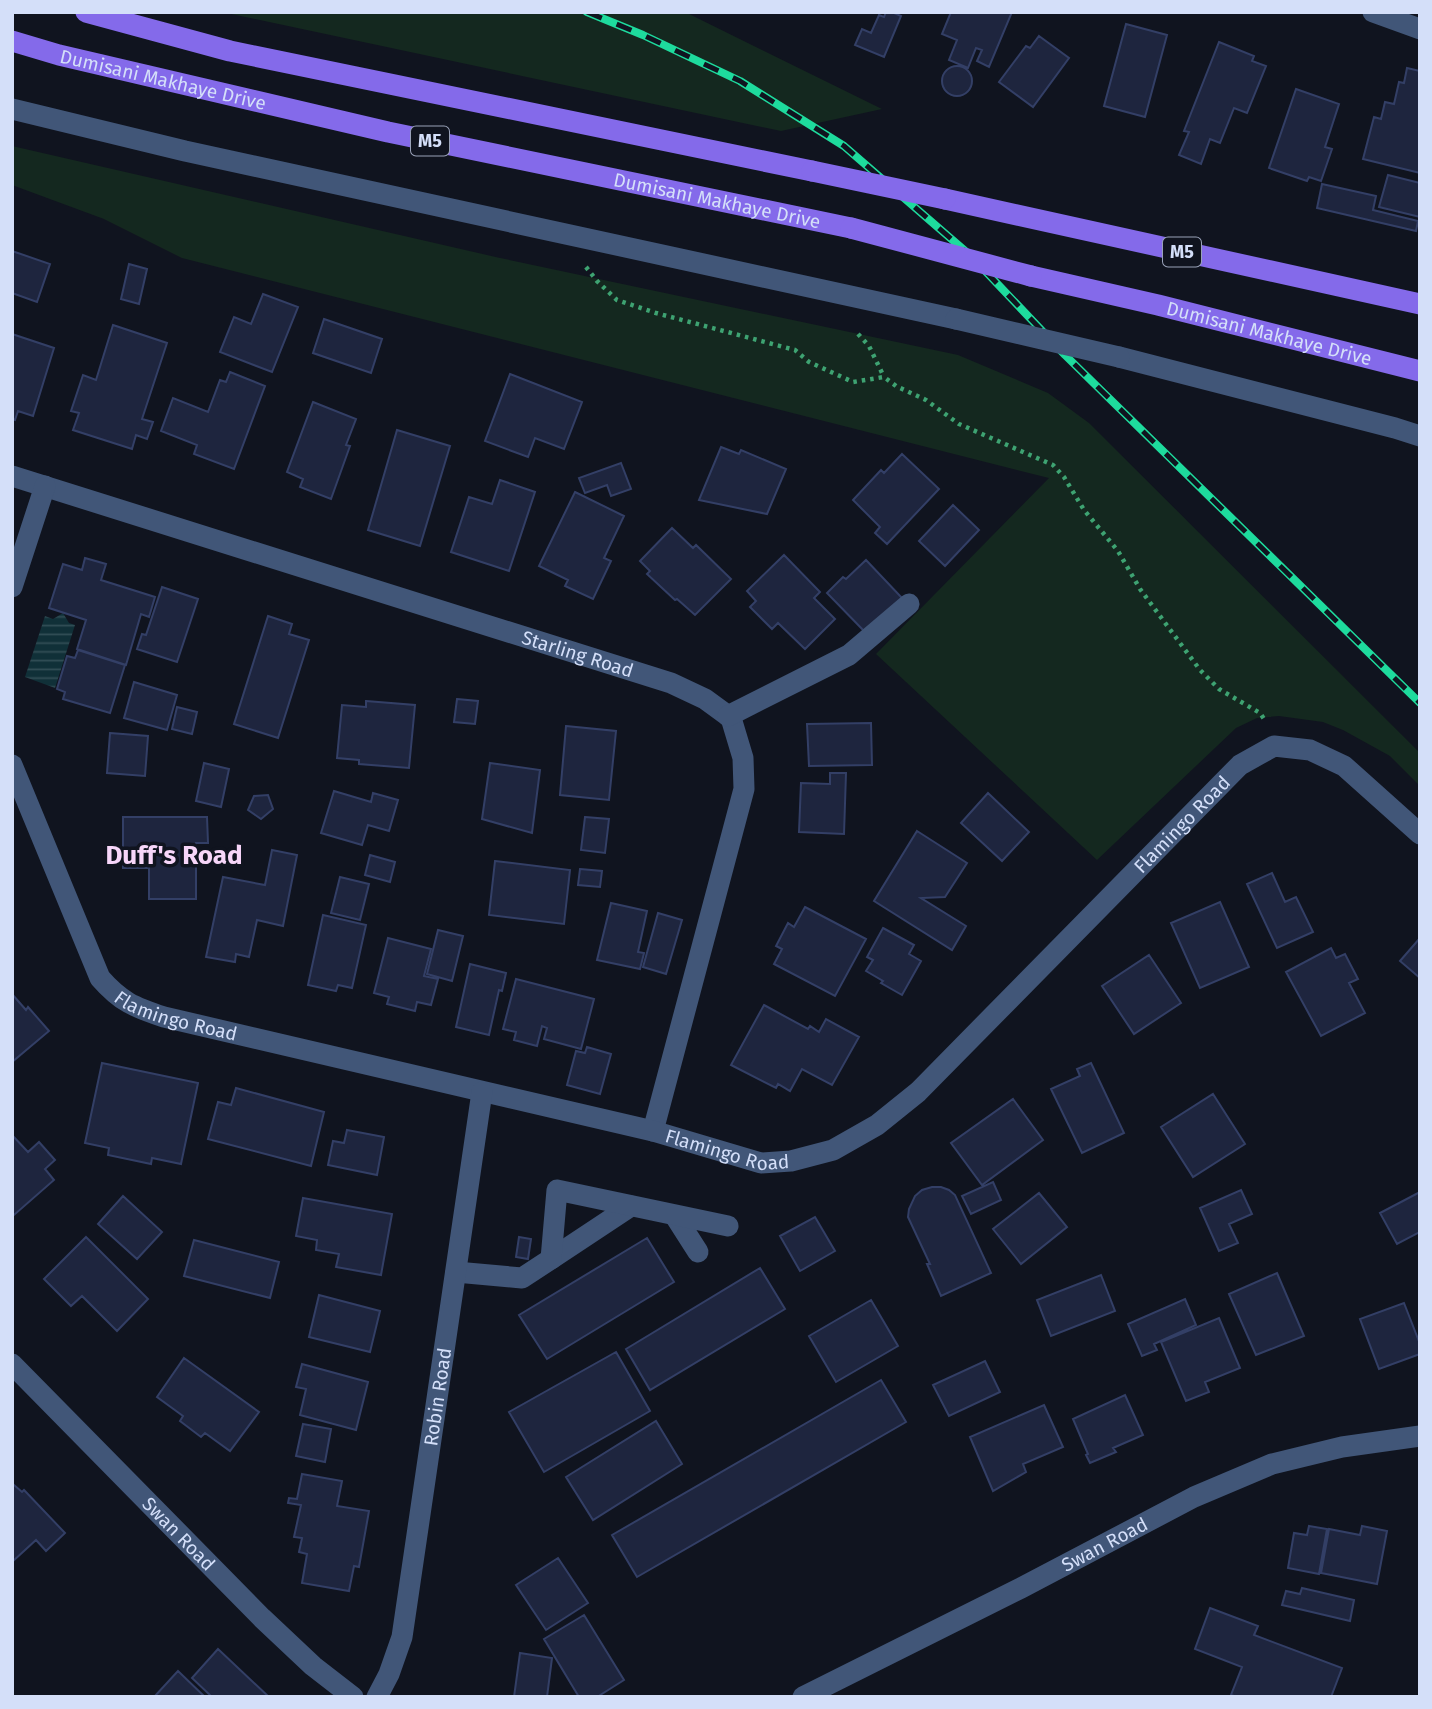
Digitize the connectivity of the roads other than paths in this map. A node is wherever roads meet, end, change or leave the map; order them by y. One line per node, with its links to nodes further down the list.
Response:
1 (86, 12): 6 (main road, M5, bridge)
2 (1374, 12): 3 (street)
3 (1420, 29)
4 (12, 41): 7 (main road, Dumisani Makhaye Drive / M5, bridge)
5 (12, 109): 8 (street, bridge)
6 (1420, 304)
7 (1420, 372)
8 (1420, 436)
9 (12, 476): 10 (street, Starling Road)
10 (45, 486): 11 (street); 13 (street, Starling Road)
11 (12, 587)
12 (909, 604): 13 (street)
13 (728, 716): 17 (street)
14 (12, 765): 16 (street, Flamingo Road)
15 (1420, 834): 17 (street, Flamingo Road)
16 (482, 1092): 17 (street, Flamingo Road); 23 (street, Robin Road)
17 (653, 1131)
18 (631, 1206): 19 (street); 22 (street); 22 (street)
19 (675, 1216): 20 (street); 21 (street)
20 (728, 1226)
21 (698, 1252)
22 (551, 1259): 23 (street)
23 (456, 1272): 27 (street, Robin Road)
24 (12, 1364): 26 (street, Swan Road)
25 (1420, 1436): 28 (street, Swan Road)
26 (352, 1697)
27 (377, 1697)
28 (803, 1697)

